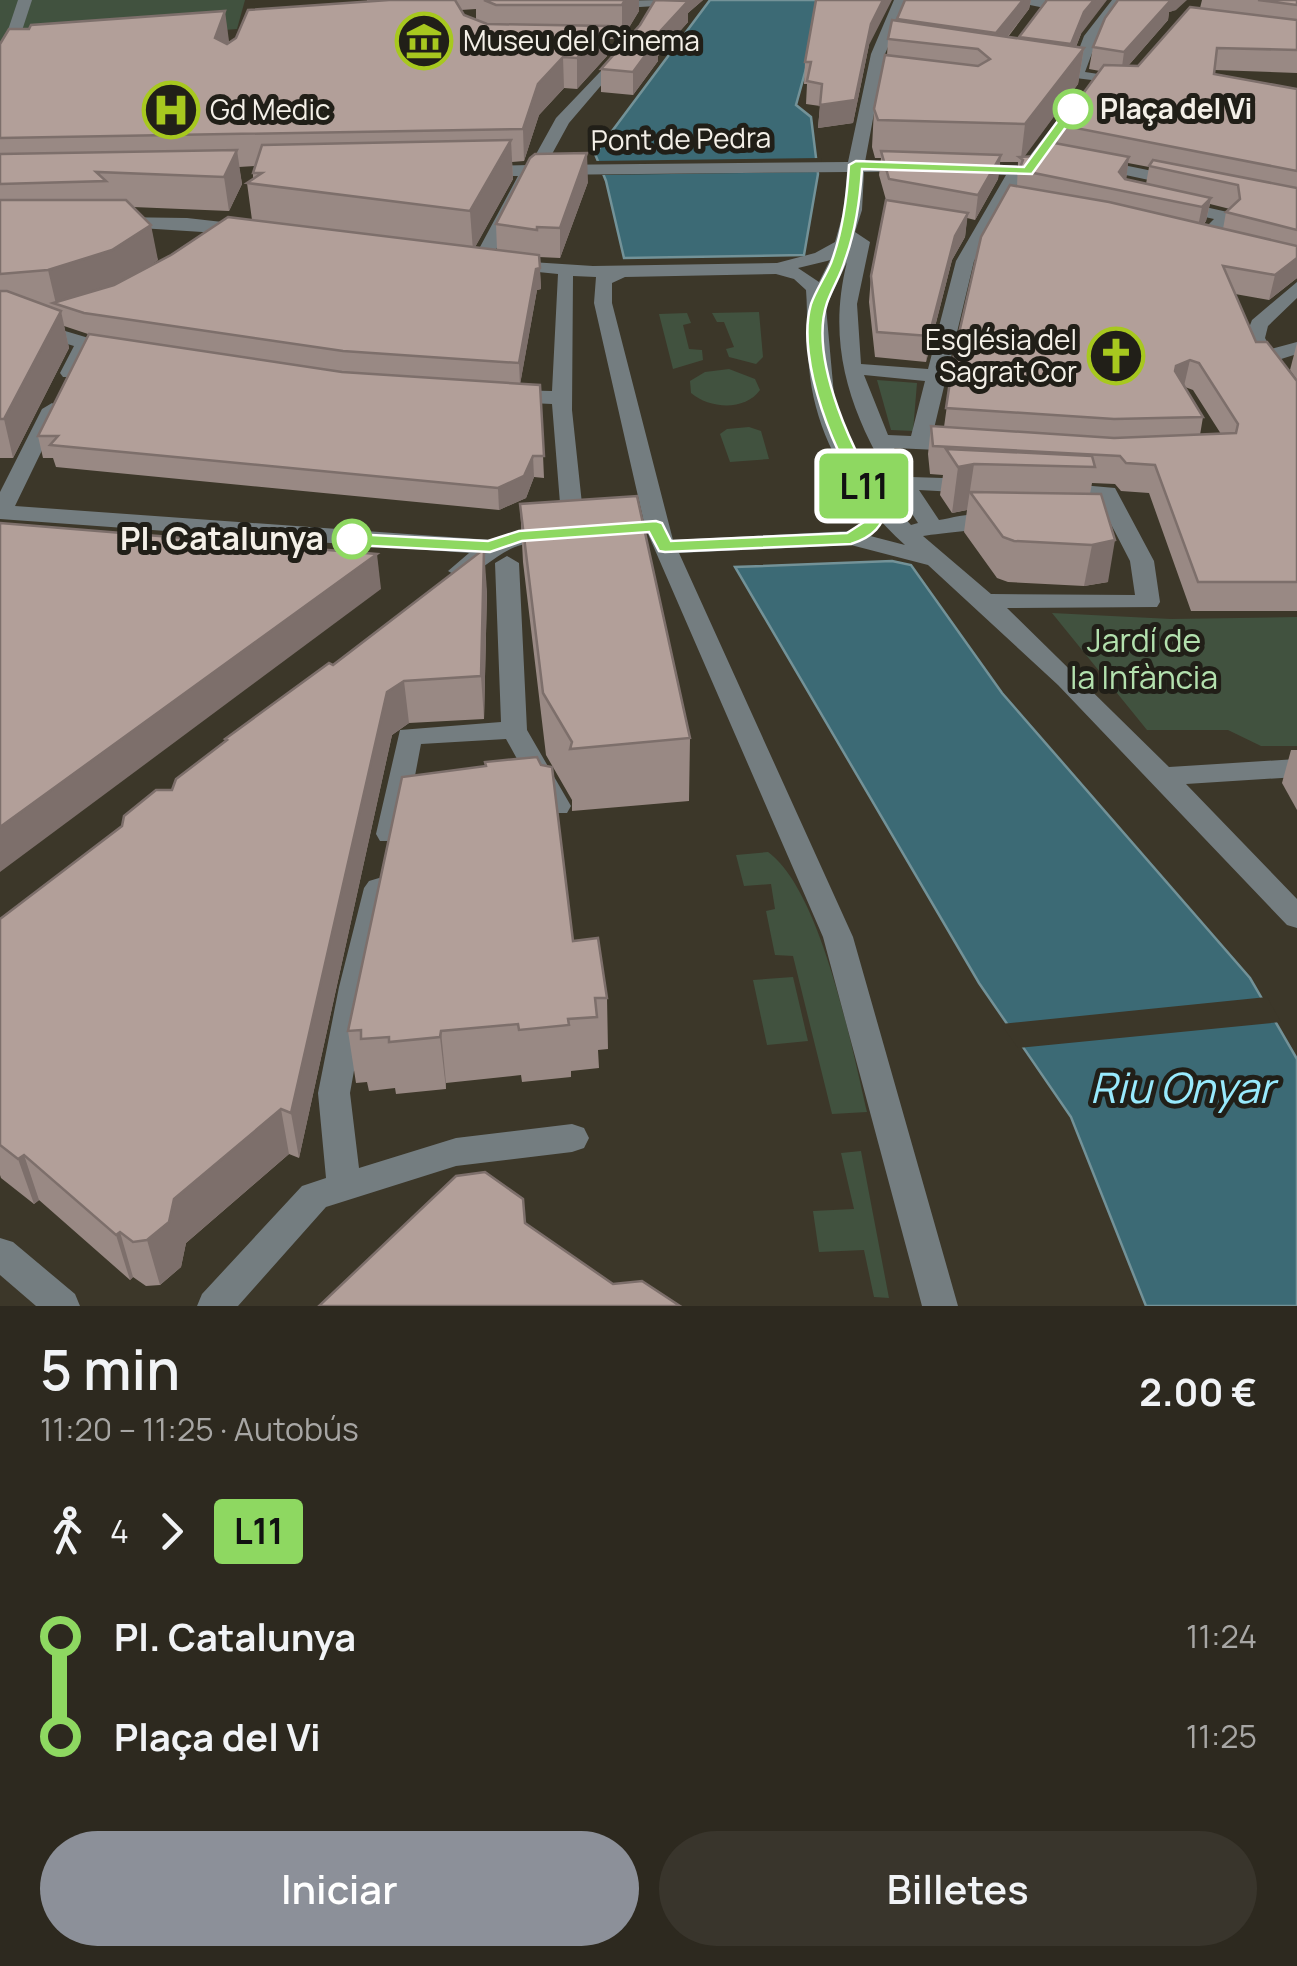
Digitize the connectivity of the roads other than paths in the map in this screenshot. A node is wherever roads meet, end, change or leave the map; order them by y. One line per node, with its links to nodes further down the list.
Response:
1 (25, 0): 10 (street)
2 (901, 0): 16 (street)
3 (1012, 0): 4 (street)
4 (1047, 2): 8 (street)
5 (592, 6): 6 (street)
6 (654, 6)
7 (1118, 6): 14 (street)
8 (1033, 20)
9 (597, 48): 20 (street)
10 (12, 49): 12 (street)
11 (1140, 67): 15 (street)
12 (0, 69)
13 (1037, 70): 14 (street)
14 (1076, 75): 15 (street)
15 (1095, 78): 18 (street)
16 (872, 82): 17 (street); 19 (street)
17 (890, 84)
18 (1040, 154): 21 (street); 23 (street)
19 (856, 165): 20 (street, Pont de Pedra); 21 (street, Pont de Pedra); 34 (street)
20 (536, 169): 22 (street, Pont de Pedra); 38 (street)
21 (1017, 170): 26 (street)
22 (466, 171)
23 (1143, 174): 24 (street); 25 (street)
24 (1198, 185)
25 (1128, 194)
26 (1000, 199): 28 (street); 48 (street)
27 (1148, 199): 35 (street)
28 (1028, 204)
29 (248, 209): 31 (street)
30 (98, 222): 31 (street)
31 (226, 227): 32 (street); 33 (street)
32 (278, 234)
33 (206, 240)
34 (844, 240): 36 (street); 41 (street); 52 (street)
35 (1202, 243)
36 (777, 268): 37 (street); 41 (street)
37 (620, 272): 38 (street); 40 (street)
38 (557, 274): 40 (street); 50 (street)
39 (1297, 288): 46 (street)
40 (603, 303): 63 (street)
41 (818, 306): 58 (street)
42 (59, 316): 43 (street)
43 (84, 342): 44 (street); 59 (street)
44 (112, 348)
45 (1297, 348): 46 (street)
46 (1270, 363): 51 (street)
47 (866, 369): 48 (street)
48 (936, 376): 53 (street)
49 (482, 395): 50 (street)
50 (562, 398): 65 (street)
51 (1297, 401)
52 (880, 441): 53 (street); 55 (street)
53 (920, 442): 54 (street)
54 (984, 447)
55 (902, 483): 56 (street); 61 (street)
56 (991, 486)
57 (1044, 490): 68 (street)
58 (878, 504): 62 (street); 64 (street)
59 (1, 512): 65 (street)
60 (1024, 522): 61 (street)
61 (934, 528): 62 (street)
62 (906, 532): 66 (street)
63 (651, 534): 64 (street); 79 (street)
64 (851, 538): 66 (street)
65 (498, 555): 67 (street); 69 (street)
66 (933, 560): 68 (street)
67 (437, 590)
68 (986, 602): 71 (street)
69 (514, 730): 72 (street); 75 (street)
70 (1297, 768): 71 (street)
71 (1162, 776): 73 (street)
72 (557, 806)
73 (1297, 916)
74 (572, 1138): 75 (street)
75 (344, 1186): 78 (street)
76 (0, 1253): 77 (street)
77 (62, 1306)
78 (214, 1306)
79 (940, 1306)

